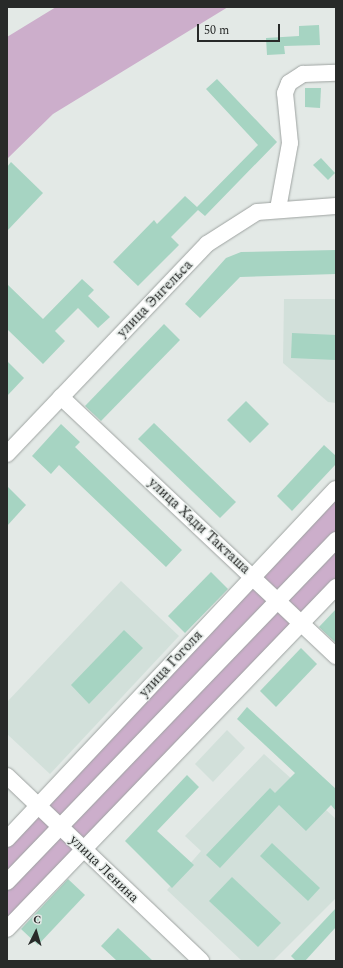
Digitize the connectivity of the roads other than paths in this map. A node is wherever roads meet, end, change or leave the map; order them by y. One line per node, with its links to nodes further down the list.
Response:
1 (336, 73): 3 (street)
2 (336, 206): 3 (street, улица Энгельса)
3 (278, 209): 4 (street, улица Энгельса)
4 (62, 397): 5 (street, улица Энгельса); 8 (street, улица Хади Такташа)
5 (7, 454)
6 (336, 489): 8 (street, улица Гоголя)
7 (336, 540): 10 (street)
8 (253, 577): 10 (street, улица Хади Такташа); 14 (street, улица Гоголя)
9 (336, 587): 11 (street)
10 (278, 603): 11 (street, улица Хади Такташа); 15 (street)
11 (299, 622): 12 (street, улица Хади Такташа); 17 (street)
12 (336, 656)
13 (7, 776): 14 (street, улица Ленина)
14 (38, 805): 15 (street, улица Ленина); 16 (street, улица Гоголя)
15 (60, 827): 17 (street, улица Ленина); 18 (street)
16 (7, 839)
17 (84, 852): 19 (street); 20 (street, улица Ленина)
18 (7, 882)
19 (7, 929)
20 (201, 961)

